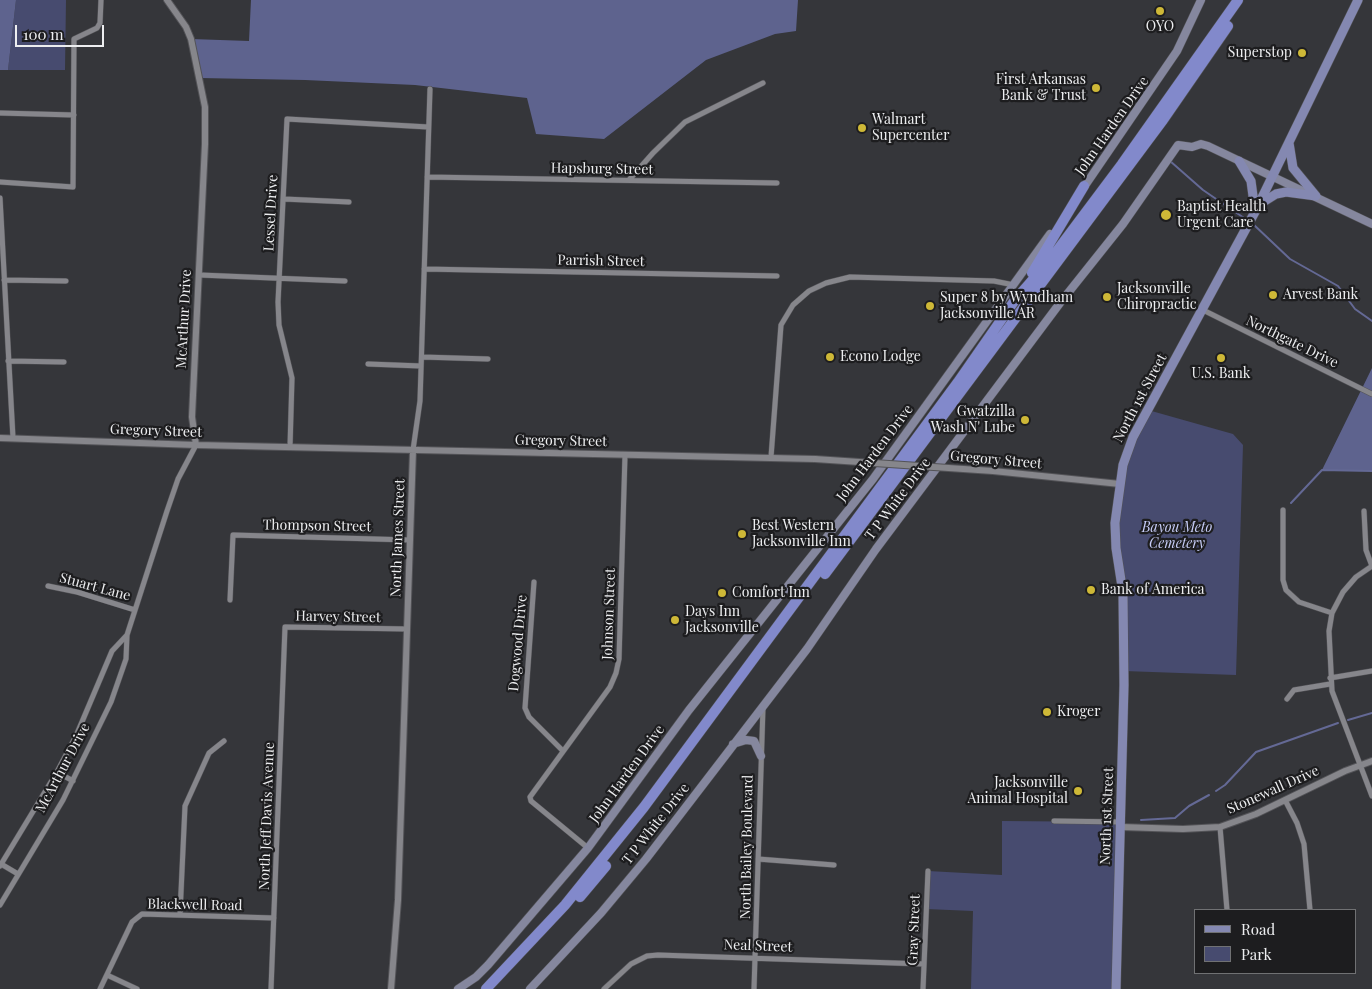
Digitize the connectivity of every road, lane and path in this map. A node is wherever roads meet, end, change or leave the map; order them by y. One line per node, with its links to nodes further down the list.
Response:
1 (101, 0): 10 (street)
2 (167, 0): 27 (street, McArthur Drive)
3 (1201, 0): 19 (main road, John Harden Drive)
4 (1238, 0): 34 (highway)
5 (1245, 0): 100 (highway)
6 (1358, 0): 12 (main road, North 1st Street)
7 (763, 83): 16 (street)
8 (430, 89): 11 (street, North James Street)
9 (0, 113): 10 (street)
10 (74, 115): 17 (street)
11 (428, 126): 15 (street, North James Street); 22 (street, Lessel Drive)
12 (1289, 143): 14 (main road, North 1st Street); 20 (main road)
13 (1238, 161): 14 (main road, T P White Drive); 24 (main road); 66 (main road, T P White Drive)
14 (1273, 175): 20 (main road, T P White Drive); 24 (main road, North 1st Street)
15 (427, 177): 16 (street, Hapsburg Street); 26 (street, North James Street)
16 (629, 180): 18 (street, Hapsburg Street)
17 (0, 182)
18 (777, 183)
19 (1084, 186): 33 (main road, John Harden Drive); 34 (highway)
20 (1316, 196): 24 (main road); 25 (main road, T P White Drive)
21 (0, 198): 30 (street)
22 (284, 199): 23 (street); 29 (street, Lessel Drive)
23 (349, 202)
24 (1256, 209): 35 (main road, North 1st Street)
25 (1372, 224)
26 (424, 269): 28 (street, Parrish Street); 36 (street, North James Street)
27 (200, 275): 29 (street); 45 (street, McArthur Drive)
28 (777, 276)
29 (279, 278): 31 (street); 46 (street, Lessel Drive)
30 (4, 280): 32 (street); 38 (street)
31 (345, 280)
32 (66, 281)
33 (1014, 286): 49 (street); 80 (main road, John Harden Drive)
34 (1015, 300): 99 (highway)
35 (1203, 310): 42 (street, Northgate Drive); 50 (main road, North 1st Street)
36 (422, 357): 37 (street); 41 (street, North James Street)
37 (488, 359)
38 (8, 362): 39 (street); 44 (street)
39 (64, 362)
40 (368, 364): 41 (street)
41 (421, 366): 47 (street, North James Street)
42 (1372, 394)
43 (0, 438): 44 (street, Gregory Street)
44 (13, 438): 45 (street, Gregory Street)
45 (196, 445): 46 (street, Gregory Street); 58 (street, McArthur Drive)
46 (290, 447): 47 (street, Gregory Street)
47 (413, 450): 48 (street, Gregory Street); 53 (street, North James Street)
48 (625, 455): 49 (street, Gregory Street); 69 (street, Johnson Street)
49 (771, 457): 50 (street, Gregory Street, bridge)
50 (1120, 484): 78 (main road, North 1st Street)
51 (1283, 510): 59 (street)
52 (1364, 511): 54 (street)
53 (410, 540): 57 (street, Thompson Street); 60 (street, North James Street)
54 (1372, 566): 59 (street)
55 (534, 582): 69 (street, Dogwood Drive)
56 (48, 586): 58 (street, Stuart Lane)
57 (230, 600)
58 (135, 610): 61 (street, McArthur Drive)
59 (1332, 613): 64 (street)
60 (408, 629): 62 (street, Harvey Street); 97 (street, North James Street)
61 (127, 635): 73 (street, McArthur Drive); 74 (street, McArthur Drive)
62 (284, 645): 90 (street, North Jeff Davis Avenue)
63 (1372, 671): 64 (street)
64 (1330, 681): 65 (street); 72 (street)
65 (1286, 699)
66 (763, 706): 68 (main road, T P White Drive); 70 (street, North Bailey Boulevard)
67 (224, 741): 89 (street)
68 (733, 744): 70 (main road); 101 (main road, T P White Drive)
69 (563, 751): 80 (street, Johnson Street)
70 (761, 756): 81 (street, North Bailey Boulevard)
71 (1372, 761): 72 (street, Stonewall Drive)
72 (1360, 765): 75 (street); 76 (street, Stonewall Drive)
73 (57, 772): 74 (street); 82 (street, McArthur Drive)
74 (73, 781): 85 (street, McArthur Drive)
75 (1372, 796)
76 (1285, 800): 79 (street, Stonewall Drive); 88 (street)
77 (1054, 821): 78 (street)
78 (1121, 825): 79 (street, Stonewall Drive); 105 (main road, North 1st Street)
79 (1220, 826): 87 (street)
80 (588, 848): 98 (main road, John Harden Drive)
81 (758, 859): 83 (street); 91 (street, North Bailey Boulevard)
82 (1, 865): 85 (street)
83 (834, 866)
84 (928, 871): 92 (street, Gray Street)
85 (18, 874): 86 (street, McArthur Drive)
86 (0, 905)
87 (1227, 909)
88 (1310, 909)
89 (180, 914): 90 (street, Blackwell Road); 93 (street, Blackwell Road)
90 (274, 918): 96 (street, North Jeff Davis Avenue)
91 (755, 957): 92 (street, Neal Street); 102 (street, Neal Street); 103 (street, North Bailey Boulevard)
92 (924, 964): 104 (street, Gray Street)
93 (107, 975): 94 (street, Blackwell Road); 95 (street)
94 (100, 989)
95 (137, 989)
96 (271, 989)
97 (391, 989)
98 (458, 989)
99 (486, 989)
100 (494, 989)
101 (530, 989)
102 (604, 989)
103 (754, 989)
104 (923, 989)
105 (1116, 989)

